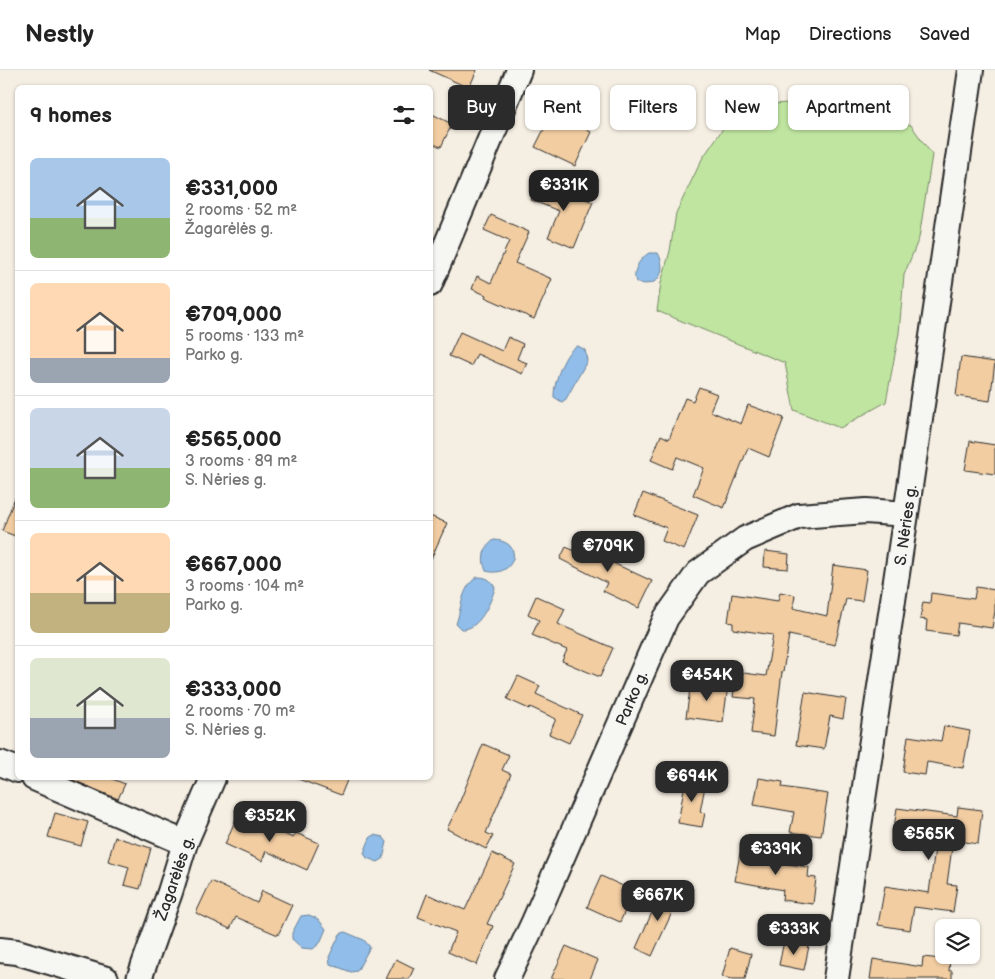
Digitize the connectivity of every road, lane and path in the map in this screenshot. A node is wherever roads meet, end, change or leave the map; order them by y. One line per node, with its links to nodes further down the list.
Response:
1 (519, 70): 3 (street)
2 (971, 70): 4 (street, S. Nėries g.)
3 (433, 277)
4 (906, 514): 13 (street, Parko g.); 14 (street, S. Nėries g.)
5 (0, 763): 6 (street)
6 (15, 769)
7 (39, 780): 9 (street)
8 (212, 780): 9 (street, Žagarėlės g.)
9 (185, 843): 12 (street, Žagarėlės g.)
10 (0, 950): 11 (street)
11 (106, 979)
12 (138, 979)
13 (507, 979)
14 (836, 979)

